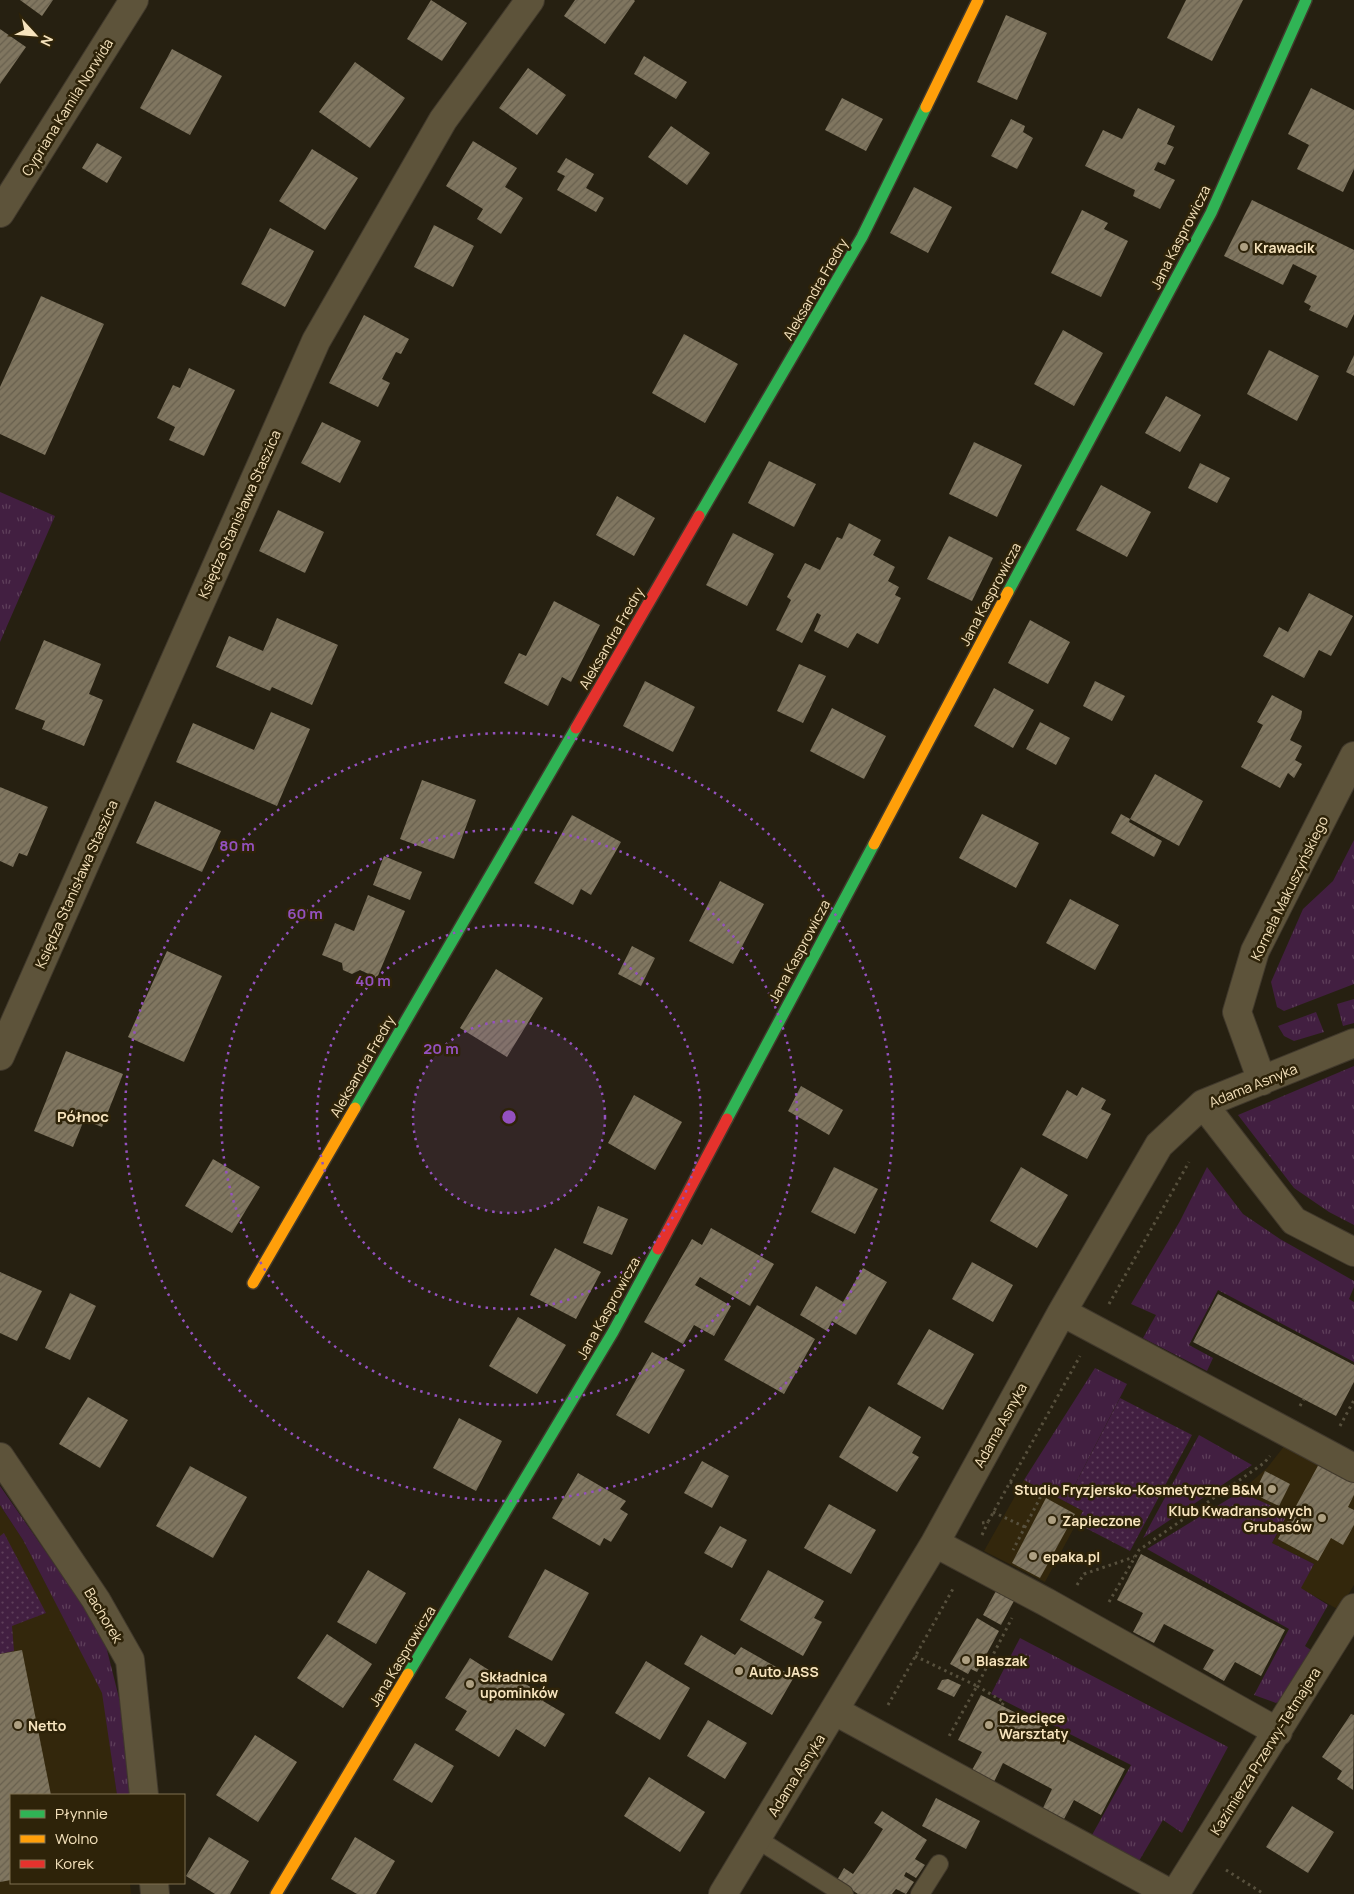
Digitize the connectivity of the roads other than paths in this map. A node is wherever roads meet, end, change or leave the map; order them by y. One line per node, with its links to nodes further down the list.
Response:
1 (134, 0): 5 (street, Cypriana Kamila Norwida)
2 (530, 0): 8 (street, Księdza Stanisława Staszica)
3 (978, 0): 12 (street, Aleksandra Fredry)
4 (1306, 0): 23 (street, Jana Kasprowicza)
5 (0, 213)
6 (1354, 756): 9 (street, Kornela Makuszyńskiego)
7 (1354, 1043): 9 (street, Adama Asnyka)
8 (0, 1056)
9 (1262, 1081): 10 (street, Adama Asnyka)
10 (1204, 1104): 11 (street); 13 (street, Adama Asnyka)
11 (1354, 1252)
12 (253, 1283)
13 (1062, 1312): 15 (street); 16 (street, Adama Asnyka)
14 (0, 1457): 20 (street, Bachorek)
15 (1354, 1468)
16 (935, 1543): 18 (street, Adama Asnyka); 19 (street)
17 (1354, 1608): 19 (street, Kazimierza Przerwy-Tetmajera)
18 (835, 1711): 21 (street, Adama Asnyka); 27 (street)
19 (1278, 1732): 28 (street, Kazimierza Przerwy-Tetmajera)
20 (144, 1794)
21 (757, 1839): 24 (street, Adama Asnyka); 25 (lane)
22 (938, 1864): 26 (lane)
23 (276, 1894)
24 (723, 1894)
25 (844, 1894)
26 (920, 1894)
27 (1171, 1894)
28 (1175, 1894)

